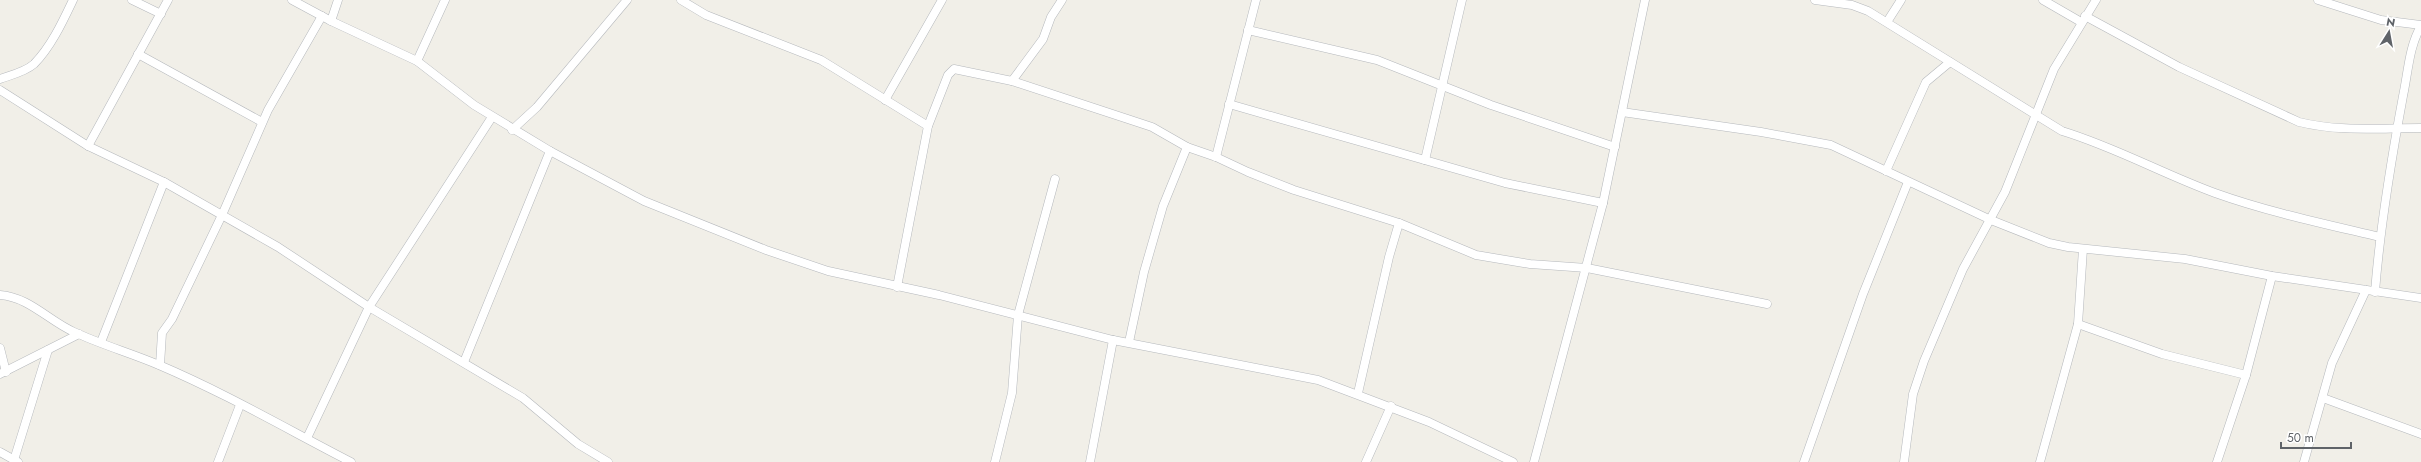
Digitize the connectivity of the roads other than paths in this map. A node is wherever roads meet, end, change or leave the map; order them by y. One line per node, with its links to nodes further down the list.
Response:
1 (73, 0): 29 (street)
2 (132, 0): 19 (street)
3 (168, 0): 19 (street)
4 (292, 0): 20 (street)
5 (338, 0): 22 (street)
6 (445, 0): 27 (street)
7 (627, 0): 42 (street)
8 (681, 0): 33 (street)
9 (942, 0): 33 (street)
10 (1062, 0): 30 (street)
11 (1256, 0): 25 (street)
12 (1462, 0): 31 (street)
13 (1645, 0): 35 (street)
14 (1815, 0): 23 (street)
15 (1901, 0): 23 (street)
16 (2042, 0): 21 (street)
17 (2096, 0): 21 (street)
18 (2318, 0): 24 (street)
19 (161, 14): 26 (street)
20 (322, 16): 22 (street); 38 (street)
21 (2083, 19): 36 (street); 40 (street)
22 (331, 21): 27 (street)
23 (1888, 22): 28 (street)
24 (2421, 25): 40 (street)
25 (1248, 30): 31 (street); 34 (street)
26 (138, 54): 38 (street); 43 (street)
27 (417, 61): 37 (street)
28 (1950, 62): 36 (street); 49 (street)
29 (0, 79)
30 (1012, 80): 39 (street); 44 (street)
31 (1441, 85): 45 (street); 48 (street)
32 (0, 90): 43 (street)
33 (885, 100): 39 (street)
34 (1229, 104): 47 (street); 48 (street)
35 (1622, 112): 45 (street); 49 (street)
36 (2034, 114): 55 (street); 57 (street)
37 (492, 117): 42 (street); 66 (street)
38 (262, 122): 54 (street)
39 (928, 126): 61 (street)
40 (2397, 128): 41 (street); 57 (street)
41 (2421, 128)
42 (512, 130): 46 (street)
43 (88, 146): 51 (street)
44 (1187, 147): 47 (street); 72 (street)
45 (1615, 147): 53 (street)
46 (550, 151): 61 (street); 75 (street)
47 (1216, 157): 56 (street)
48 (1424, 160): 53 (street)
49 (1886, 171): 52 (street)
50 (1055, 179): 67 (street)
51 (164, 182): 54 (street); 71 (street)
52 (1908, 182): 55 (street); 96 (street)
53 (1603, 203): 59 (street)
54 (222, 215): 66 (street); 76 (street)
55 (1991, 220): 58 (street); 97 (street)
56 (1399, 223): 59 (street); 79 (street)
57 (2380, 237): 62 (street)
58 (2083, 249): 60 (street); 68 (street)
59 (1587, 268): 65 (street); 95 (street)
60 (2272, 276): 62 (street); 78 (street)
61 (896, 287): 67 (street)
62 (2370, 291): 64 (street); 80 (street)
63 (0, 295): 69 (street)
64 (2421, 298)
65 (1767, 304)
66 (369, 307): 75 (street); 84 (street)
67 (1018, 315): 70 (street); 91 (street)
68 (2078, 324): 78 (street); 98 (street)
69 (79, 334): 71 (street); 74 (street)
70 (1113, 340): 72 (street); 92 (street)
71 (101, 342): 76 (street)
72 (1129, 342): 79 (street)
73 (0, 348): 77 (street)
74 (48, 350): 77 (street); 86 (street)
75 (464, 362): 90 (street)
76 (160, 365): 81 (street)
77 (3, 373)
78 (2246, 375): 99 (street)
79 (1358, 393): 82 (street)
80 (2323, 398): 83 (street); 100 (street)
81 (240, 405): 84 (street); 87 (street)
82 (1391, 406): 93 (street); 94 (street)
83 (2421, 434)
84 (307, 438): 85 (street)
85 (336, 454): 88 (street); 89 (street)
86 (9, 459)
87 (218, 462)
88 (344, 462)
89 (351, 462)
90 (608, 462)
91 (995, 462)
92 (1090, 462)
93 (1366, 462)
94 (1512, 462)
95 (1534, 462)
96 (1804, 462)
97 (1904, 462)
98 (2040, 462)
99 (2217, 462)
100 (2304, 462)

